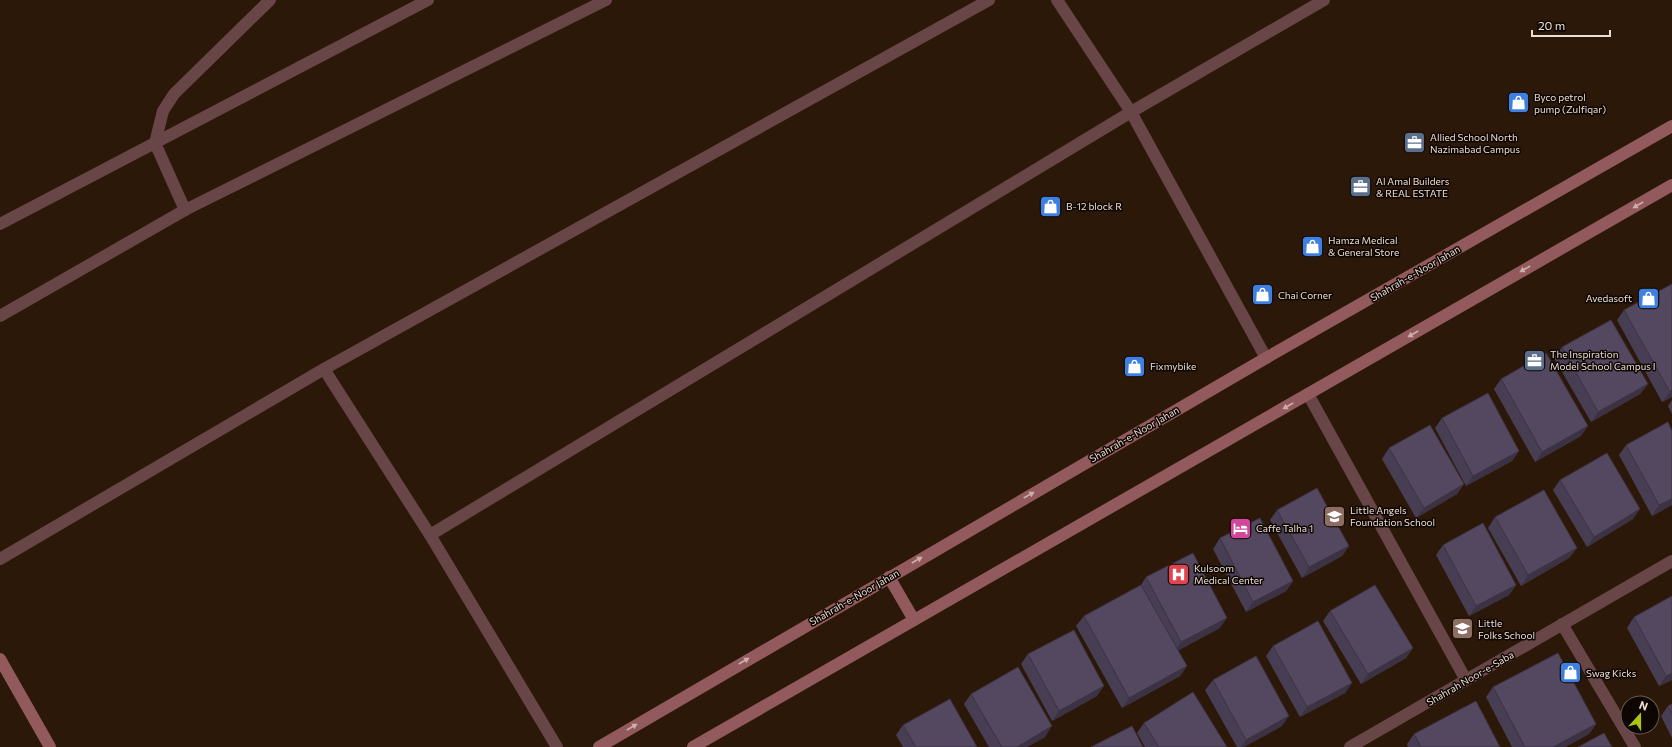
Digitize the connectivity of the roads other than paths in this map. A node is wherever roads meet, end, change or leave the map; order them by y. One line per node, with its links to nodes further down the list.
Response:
1 (270, 0): 9 (street)
2 (428, 0): 9 (street)
3 (606, 0): 11 (street)
4 (989, 0): 15 (street)
5 (1057, 0): 7 (street)
6 (1324, 0): 7 (street)
7 (1131, 112): 14 (street); 17 (street)
8 (1672, 126): 14 (main road, Shahrah-e-Noor Jahan)
9 (155, 143): 11 (street); 12 (street)
10 (1672, 185): 16 (main road, one-way to 16)
11 (185, 210): 13 (street)
12 (0, 224)
13 (0, 316)
14 (1266, 358): 20 (main road, Shahrah-e-Noor Jahan, one-way to 14)
15 (324, 369): 17 (street); 18 (street)
16 (1308, 394): 21 (main road, one-way to 21); 24 (street)
17 (430, 535): 27 (street)
18 (0, 559)
19 (1672, 561): 22 (street, Shahrah Noor-e-Saba)
20 (889, 577): 21 (main road); 28 (main road, Shahrah-e-Noor Jahan, one-way to 20)
21 (914, 620): 29 (main road)
22 (1562, 624): 24 (street, Shahrah Noor-e-Saba); 31 (street)
23 (0, 659): 26 (main road)
24 (1466, 680): 25 (street, Shahrah Noor-e-Saba)
25 (1367, 743): 30 (street, Shahrah Noor-e-Saba)
26 (50, 747)
27 (557, 747)
28 (599, 747)
29 (694, 747)
30 (1350, 747)
31 (1635, 747)

